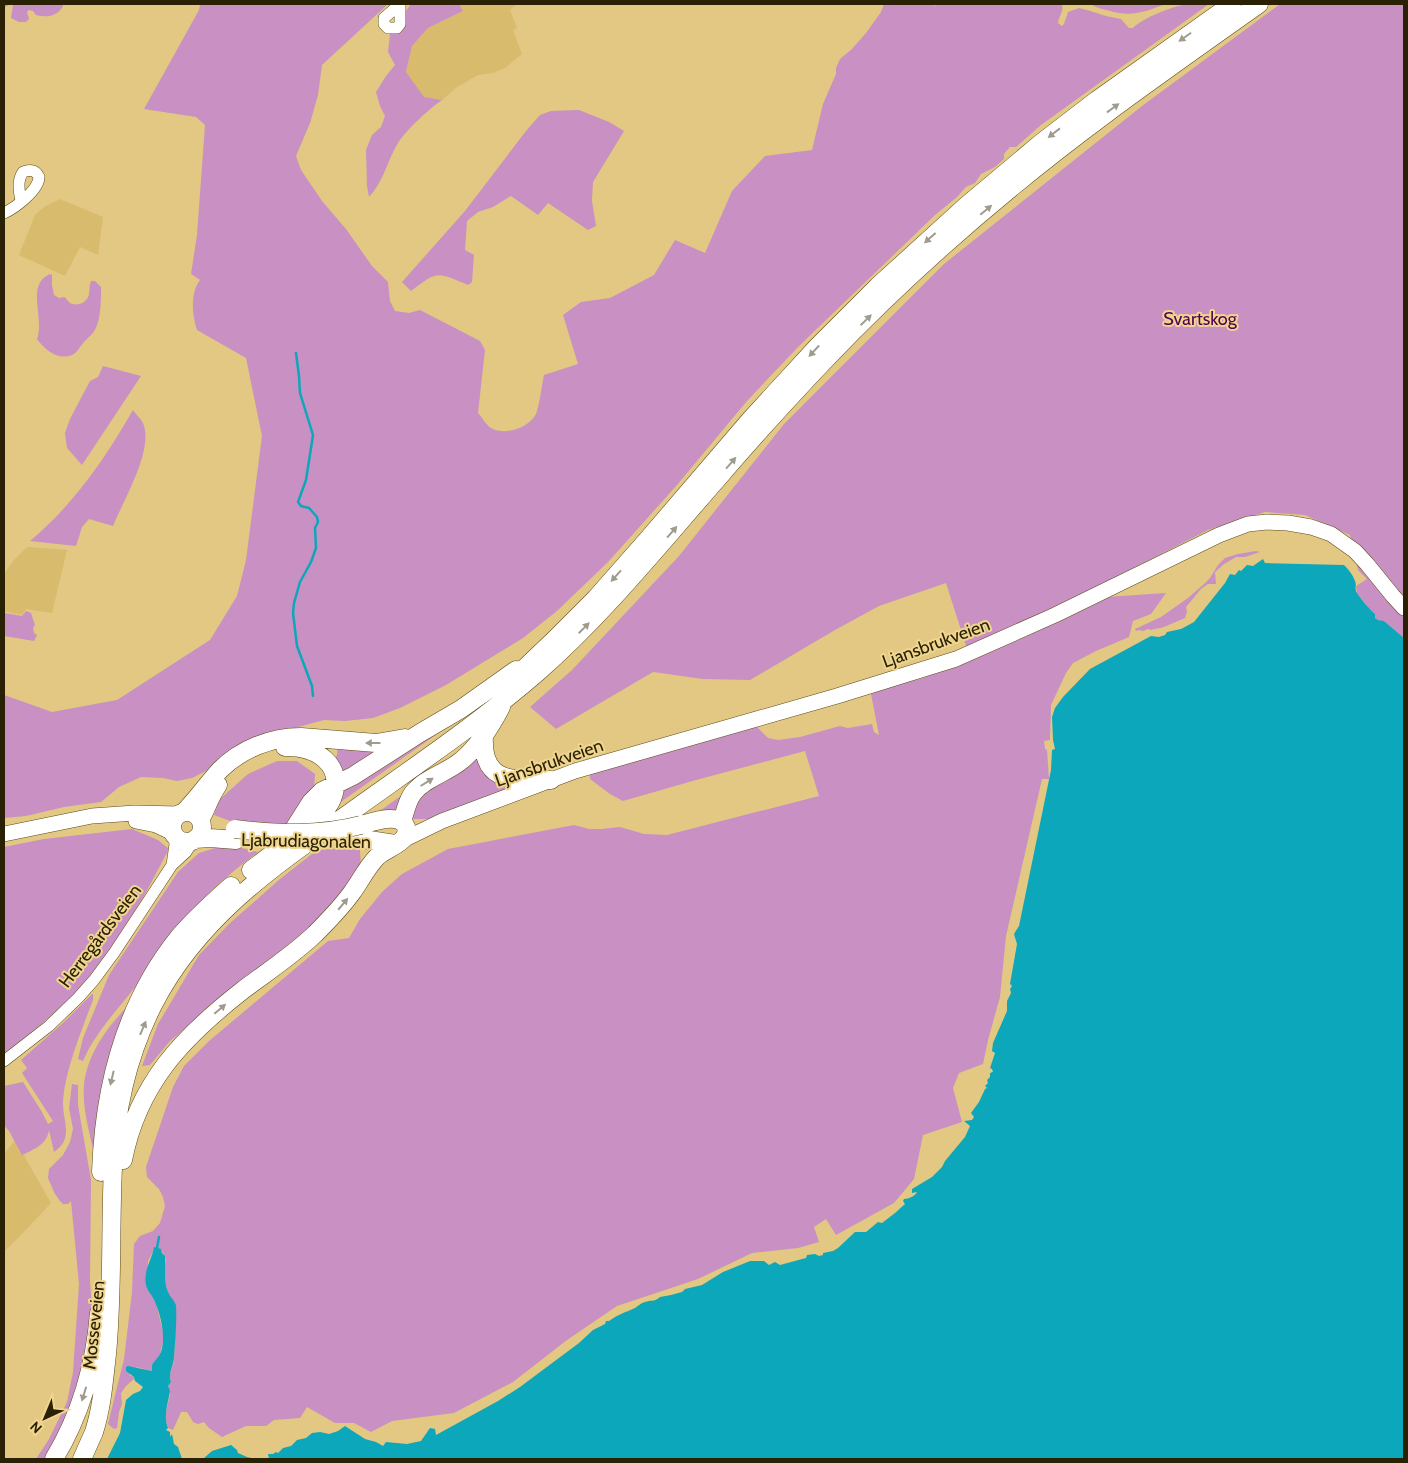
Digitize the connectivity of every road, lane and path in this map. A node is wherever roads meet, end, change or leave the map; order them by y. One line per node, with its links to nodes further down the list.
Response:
1 (1232, 4): 6 (highway, one-way to 6)
2 (1259, 4): 7 (highway, one-way to 2)
3 (21, 201): 4 (street)
4 (4, 212)
5 (1404, 608): 10 (main road, Ljansbrukveien)
6 (533, 659): 8 (highway); 15 (highway)
7 (506, 699): 9 (highway); 23 (highway, one-way to 7)
8 (420, 733): 11 (highway); 12 (highway, one-way to 12)
9 (484, 736): 10 (highway); 16 (highway, one-way to 9)
10 (551, 780): 16 (main road, Ljansbrukveien)
11 (336, 784): 14 (highway); 15 (highway); 20 (highway)
12 (181, 813): 13 (main road, Ljabrudiagonalen); 14 (highway); 19 (highway)
13 (118, 814): 17 (main road, Ljabrudiagonalen); 19 (main road, Ljabrudiagonalen)
14 (200, 820): 18 (highway, Ljabrudiagonalen); 19 (highway)
15 (316, 821): 20 (highway)
16 (397, 832): 18 (highway, Ljabrudiagonalen); 23 (highway, one-way to 16)
17 (4, 834)
18 (235, 835): 19 (highway, Ljabrudiagonalen)
19 (184, 837): 21 (street, Herregårdsveien); 21 (street, Herregårdsveien)
20 (286, 842): 23 (highway, one-way to 23)
21 (172, 865): 22 (street, Herregårdsveien)
22 (4, 1061)
23 (107, 1188): 24 (highway, Mosseveien, one-way to 24); 25 (highway, Mosseveien)
24 (54, 1459)
25 (82, 1459)

